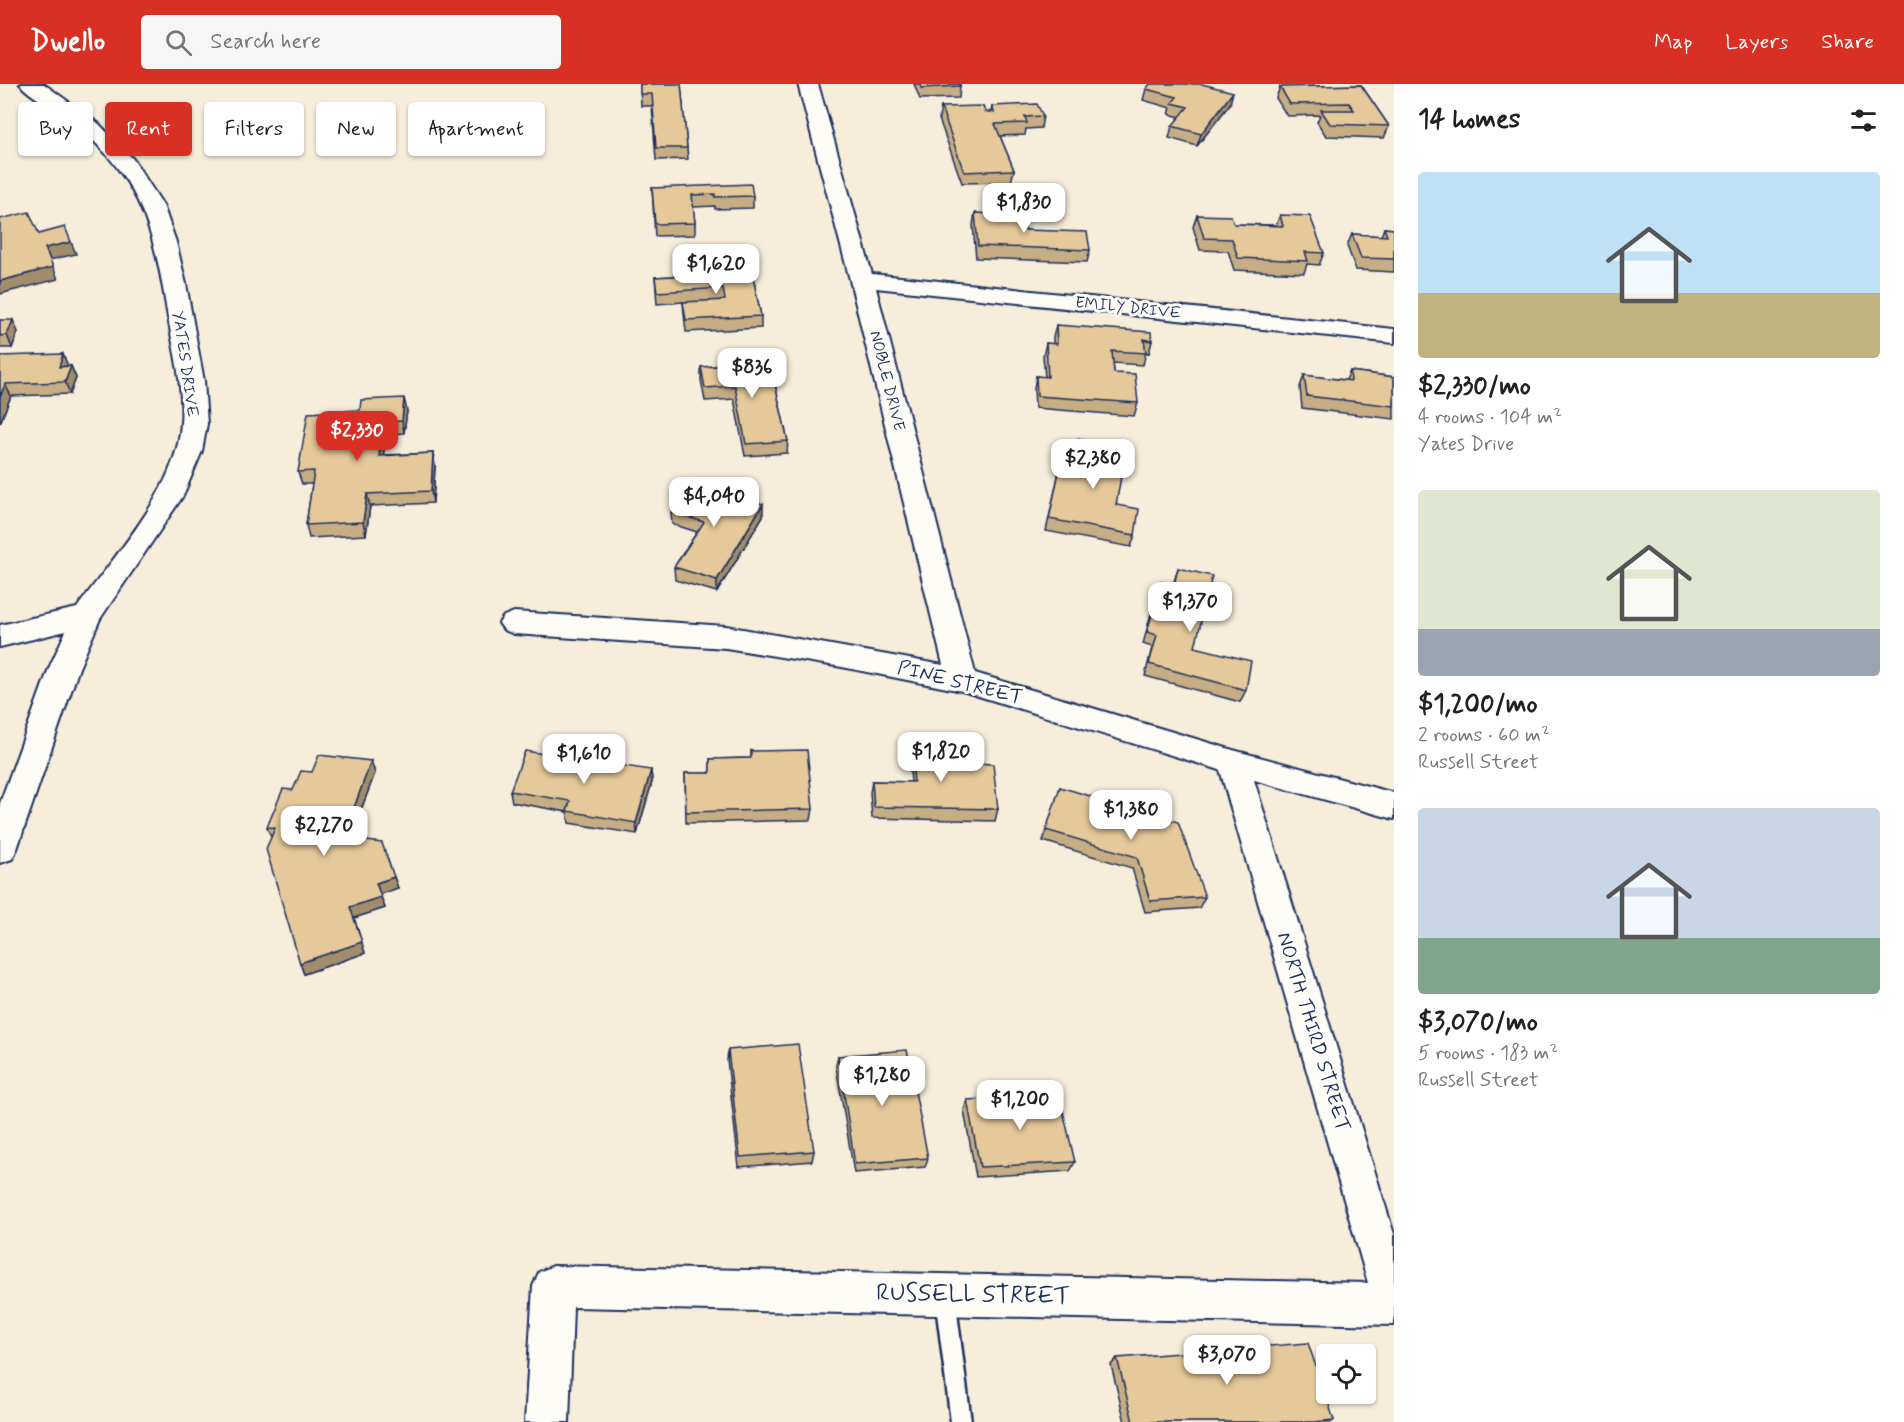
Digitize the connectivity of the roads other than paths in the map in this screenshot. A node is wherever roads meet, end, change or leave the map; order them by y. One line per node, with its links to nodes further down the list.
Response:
1 (30, 84): 5 (street, YATES DRIVE)
2 (808, 84): 3 (street, NOBLE DRIVE)
3 (862, 280): 4 (street, EMILY DRIVE); 8 (street, NOBLE DRIVE)
4 (1394, 336)
5 (87, 616): 7 (street); 11 (street, YATES DRIVE)
6 (514, 623): 8 (street, PINE STREET)
7 (0, 636)
8 (962, 680): 9 (street, PINE STREET)
9 (1233, 762): 10 (street, PINE STREET); 13 (street, NORTH THIRD STREET)
10 (1394, 806)
11 (0, 849)
12 (944, 1294): 13 (street, RUSSELL STREET); 14 (street, RUSSELL STREET); 15 (lane)
13 (1394, 1303)
14 (547, 1422)
15 (961, 1422)

